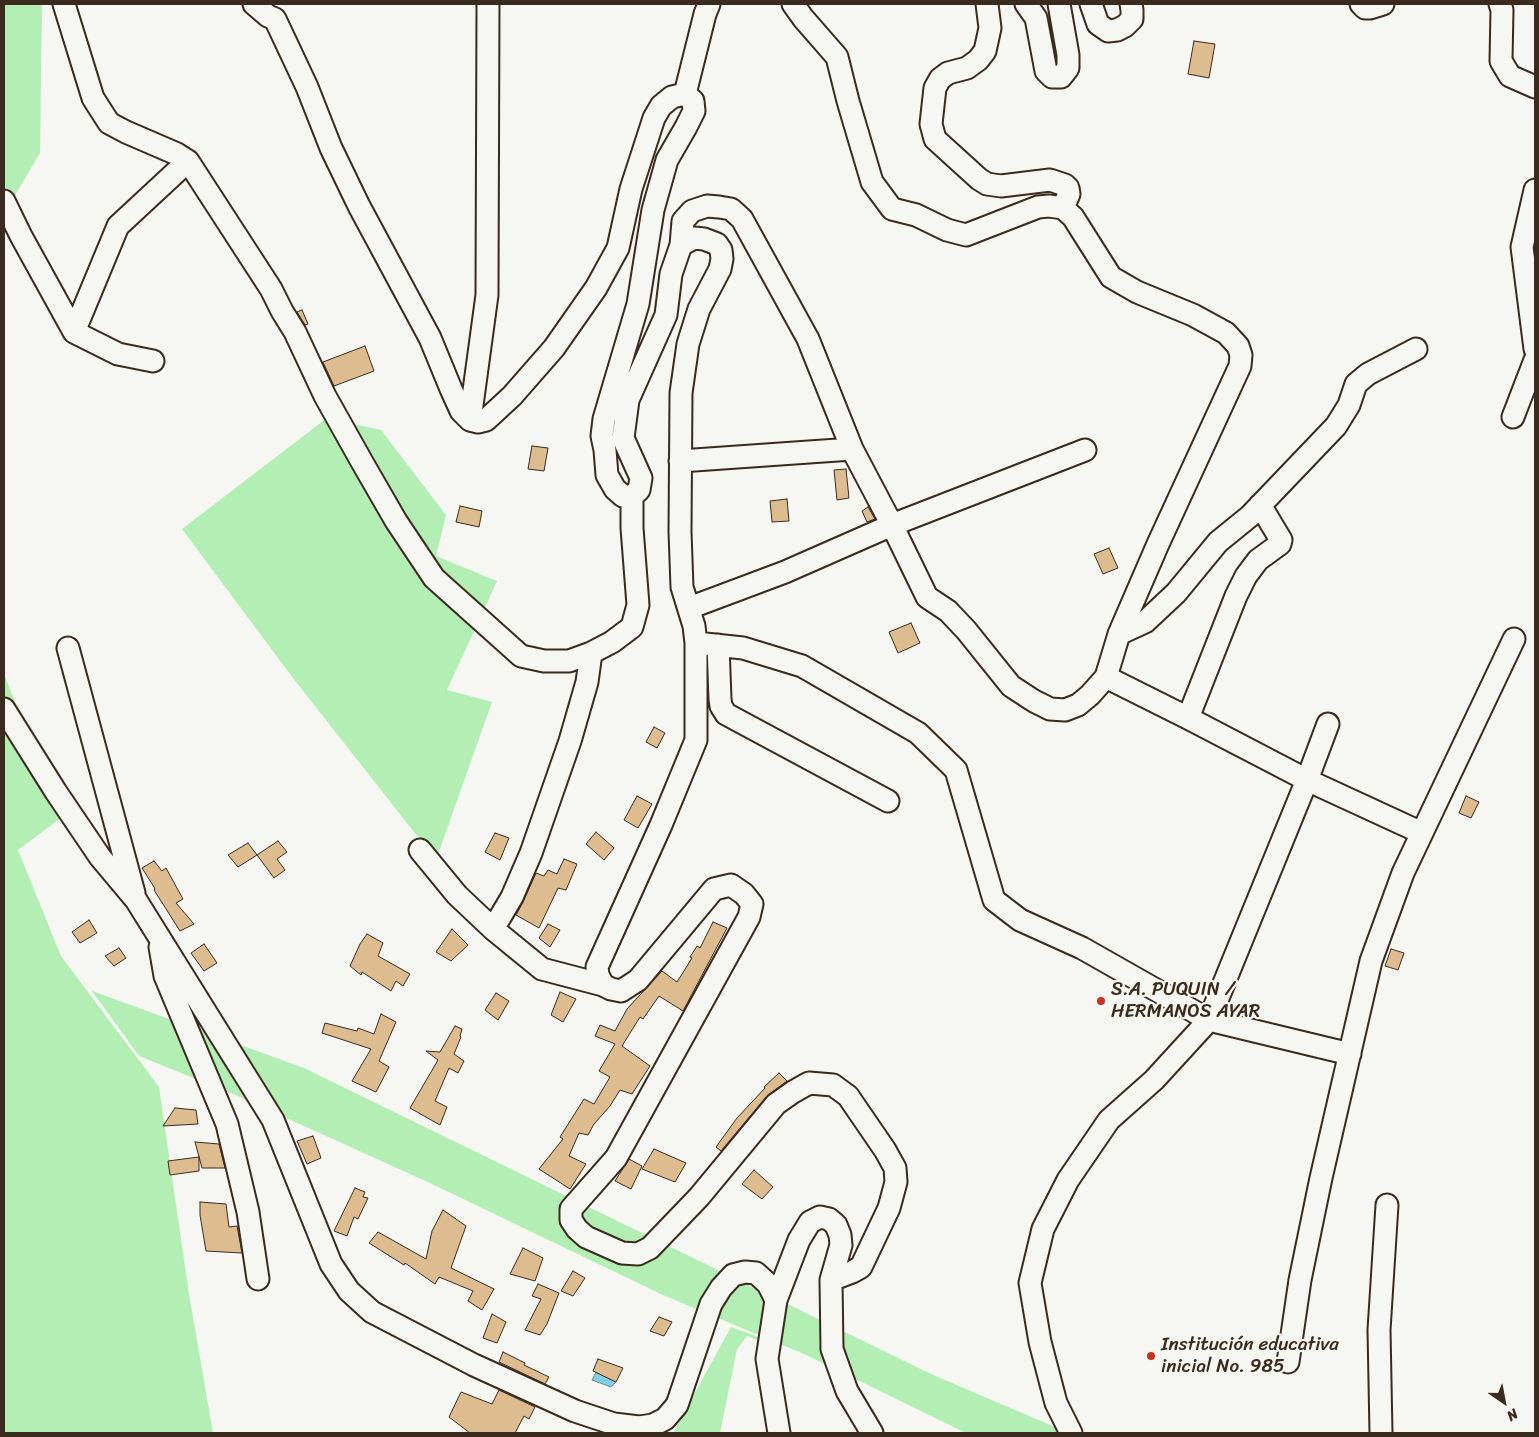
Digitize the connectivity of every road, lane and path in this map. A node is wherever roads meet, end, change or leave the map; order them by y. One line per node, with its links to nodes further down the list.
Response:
1 (64, 4): 17 (street)
2 (254, 4): 14 (street)
3 (488, 4): 28 (street)
4 (793, 4): 20 (street)
5 (987, 4): 20 (street)
6 (1026, 4): 7 (street)
7 (1059, 4)
8 (1091, 4): 9 (street)
9 (1130, 4)
10 (1361, 4): 11 (street)
11 (1383, 4)
12 (1500, 4): 15 (street)
13 (707, 7): 16 (street)
14 (274, 11): 28 (street)
15 (1535, 87)
16 (685, 94): 28 (street); 32 (street)
17 (188, 160): 22 (street); 41 (street)
18 (1535, 190): 24 (street)
19 (4, 201): 22 (street)
20 (1063, 208): 36 (street)
21 (681, 245): 29 (street); 31 (street); 32 (street)
22 (74, 332): 26 (street)
23 (1416, 349): 33 (street)
24 (1535, 349)
25 (1535, 360): 27 (street)
26 (153, 361)
27 (1513, 417)
28 (470, 420)
29 (852, 449): 31 (street); 34 (street)
30 (1085, 450): 34 (street)
31 (680, 461): 35 (street)
32 (632, 496): 41 (street)
33 (1260, 505): 36 (street); 44 (street)
34 (892, 525): 35 (street); 42 (street)
35 (689, 608): 38 (street)
36 (1119, 634): 42 (street)
37 (1514, 639): 48 (street)
38 (696, 643): 39 (street); 53 (street)
39 (718, 645): 47 (street); 54 (street)
40 (68, 648): 50 (street)
41 (591, 653): 51 (street)
42 (1106, 677): 44 (street)
43 (4, 709): 50 (street)
44 (1188, 718): 46 (street)
45 (1328, 724): 46 (street)
46 (1307, 780): 48 (street); 54 (street)
47 (888, 802)
48 (1422, 833): 55 (street)
49 (420, 850): 51 (street)
50 (136, 900): 52 (street)
51 (493, 929): 53 (street)
52 (159, 937): 57 (street); 59 (street)
53 (603, 985): 58 (street)
54 (1209, 1020): 55 (street); 63 (street)
55 (1350, 1054): 60 (street)
56 (1387, 1205): 64 (street)
57 (258, 1279)
58 (831, 1280): 59 (street); 62 (street)
59 (776, 1300): 61 (street)
60 (1288, 1362)
61 (779, 1433)
62 (872, 1433)
63 (1070, 1433)
64 (1381, 1433)

